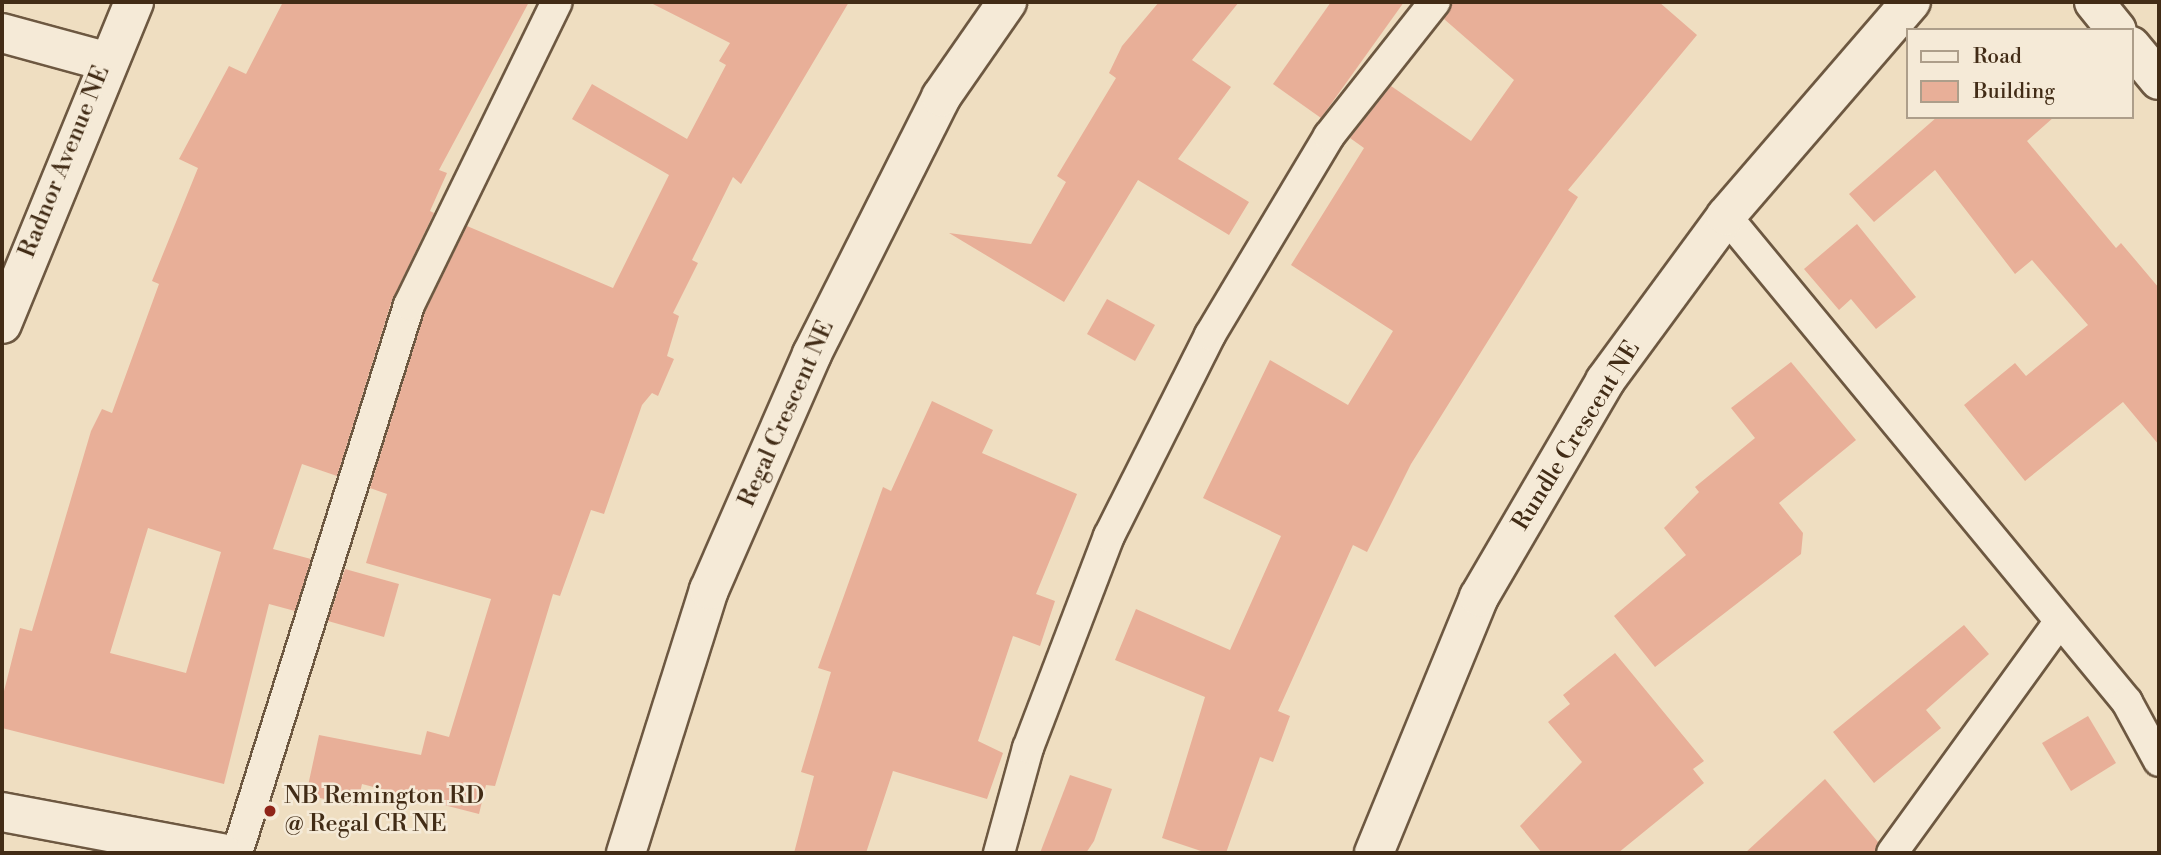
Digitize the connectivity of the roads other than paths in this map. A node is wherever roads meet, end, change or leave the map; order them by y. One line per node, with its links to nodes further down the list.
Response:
1 (134, 2): 10 (street, Radnor Avenue NE)
2 (557, 2): 18 (lane)
3 (1007, 2): 19 (street, Regal Crescent NE)
4 (1434, 2): 20 (lane)
5 (1911, 2): 12 (street, Rundle Crescent NE)
6 (2094, 2): 7 (street)
7 (2115, 28)
8 (2, 33): 10 (street)
9 (2133, 48): 11 (street)
10 (105, 61): 13 (street, Radnor Avenue NE)
11 (2159, 80)
12 (1726, 216): 14 (lane); 21 (street, Rundle Crescent NE)
13 (2, 324)
14 (2060, 621): 15 (lane); 22 (lane)
15 (2159, 761)
16 (2, 812): 17 (street)
17 (222, 853)
18 (237, 853)
19 (626, 853)
20 (999, 853)
21 (1374, 853)
22 (1892, 853)

